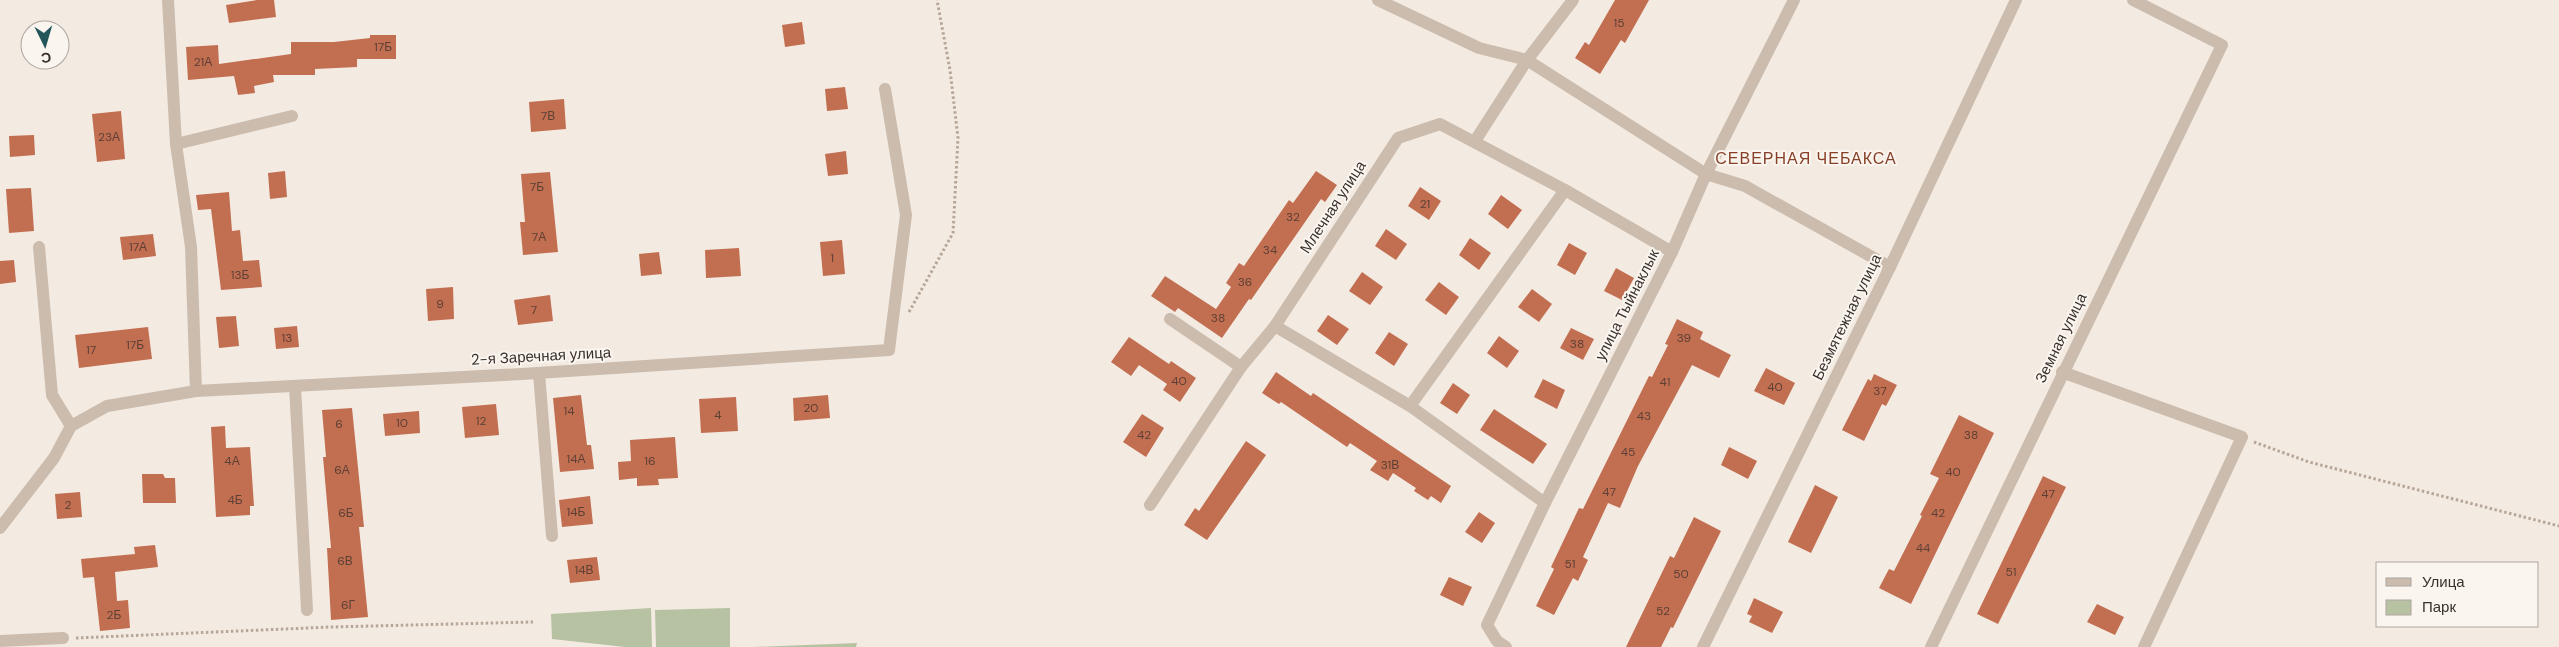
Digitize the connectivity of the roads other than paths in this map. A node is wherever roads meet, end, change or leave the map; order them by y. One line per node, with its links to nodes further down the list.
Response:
1 (168, 0): 11 (street)
2 (1378, 0): 7 (street)
3 (1574, 0): 7 (street)
4 (1794, 0): 12 (street, улица Тыйнаклык)
5 (2016, 0): 16 (street, Безмятежная улица)
6 (2133, 0): 21 (street, Земная улица)
7 (1527, 60): 10 (street); 12 (street)
8 (885, 89): 20 (street, 2-я Заречная улица)
9 (292, 116): 11 (street)
10 (1475, 141): 13 (street, Млечная улица); 18 (street, Млечная улица)
11 (176, 144): 23 (street)
12 (1706, 174): 15 (street, улица Тыйнаклык); 16 (street)
13 (1565, 190): 15 (street, Млечная улица); 24 (street)
14 (39, 247): 25 (street)
15 (1672, 252): 26 (street, улица Тыйнаклык)
16 (1890, 267): 34 (street, Безмятежная улица)
17 (1170, 320): 19 (street)
18 (1275, 326): 19 (street, Млечная улица); 24 (street)
19 (1241, 367): 27 (street, Млечная улица)
20 (539, 372): 22 (street, 2-я Заречная улица); 29 (street)
21 (2062, 372): 35 (street, Земная улица); 36 (street)
22 (295, 386): 23 (street, 2-я Заречная улица); 30 (street)
23 (196, 391): 25 (street, 2-я Заречная улица)
24 (1410, 406): 26 (street)
25 (71, 426): 28 (street)
26 (1545, 503): 33 (street, улица Тыйнаклык)
27 (1150, 505)
28 (0, 528)
29 (552, 536)
30 (307, 610)
31 (63, 638): 32 (street)
32 (0, 640)
33 (1506, 647)
34 (1703, 647)
35 (1931, 647)
36 (2144, 647)

